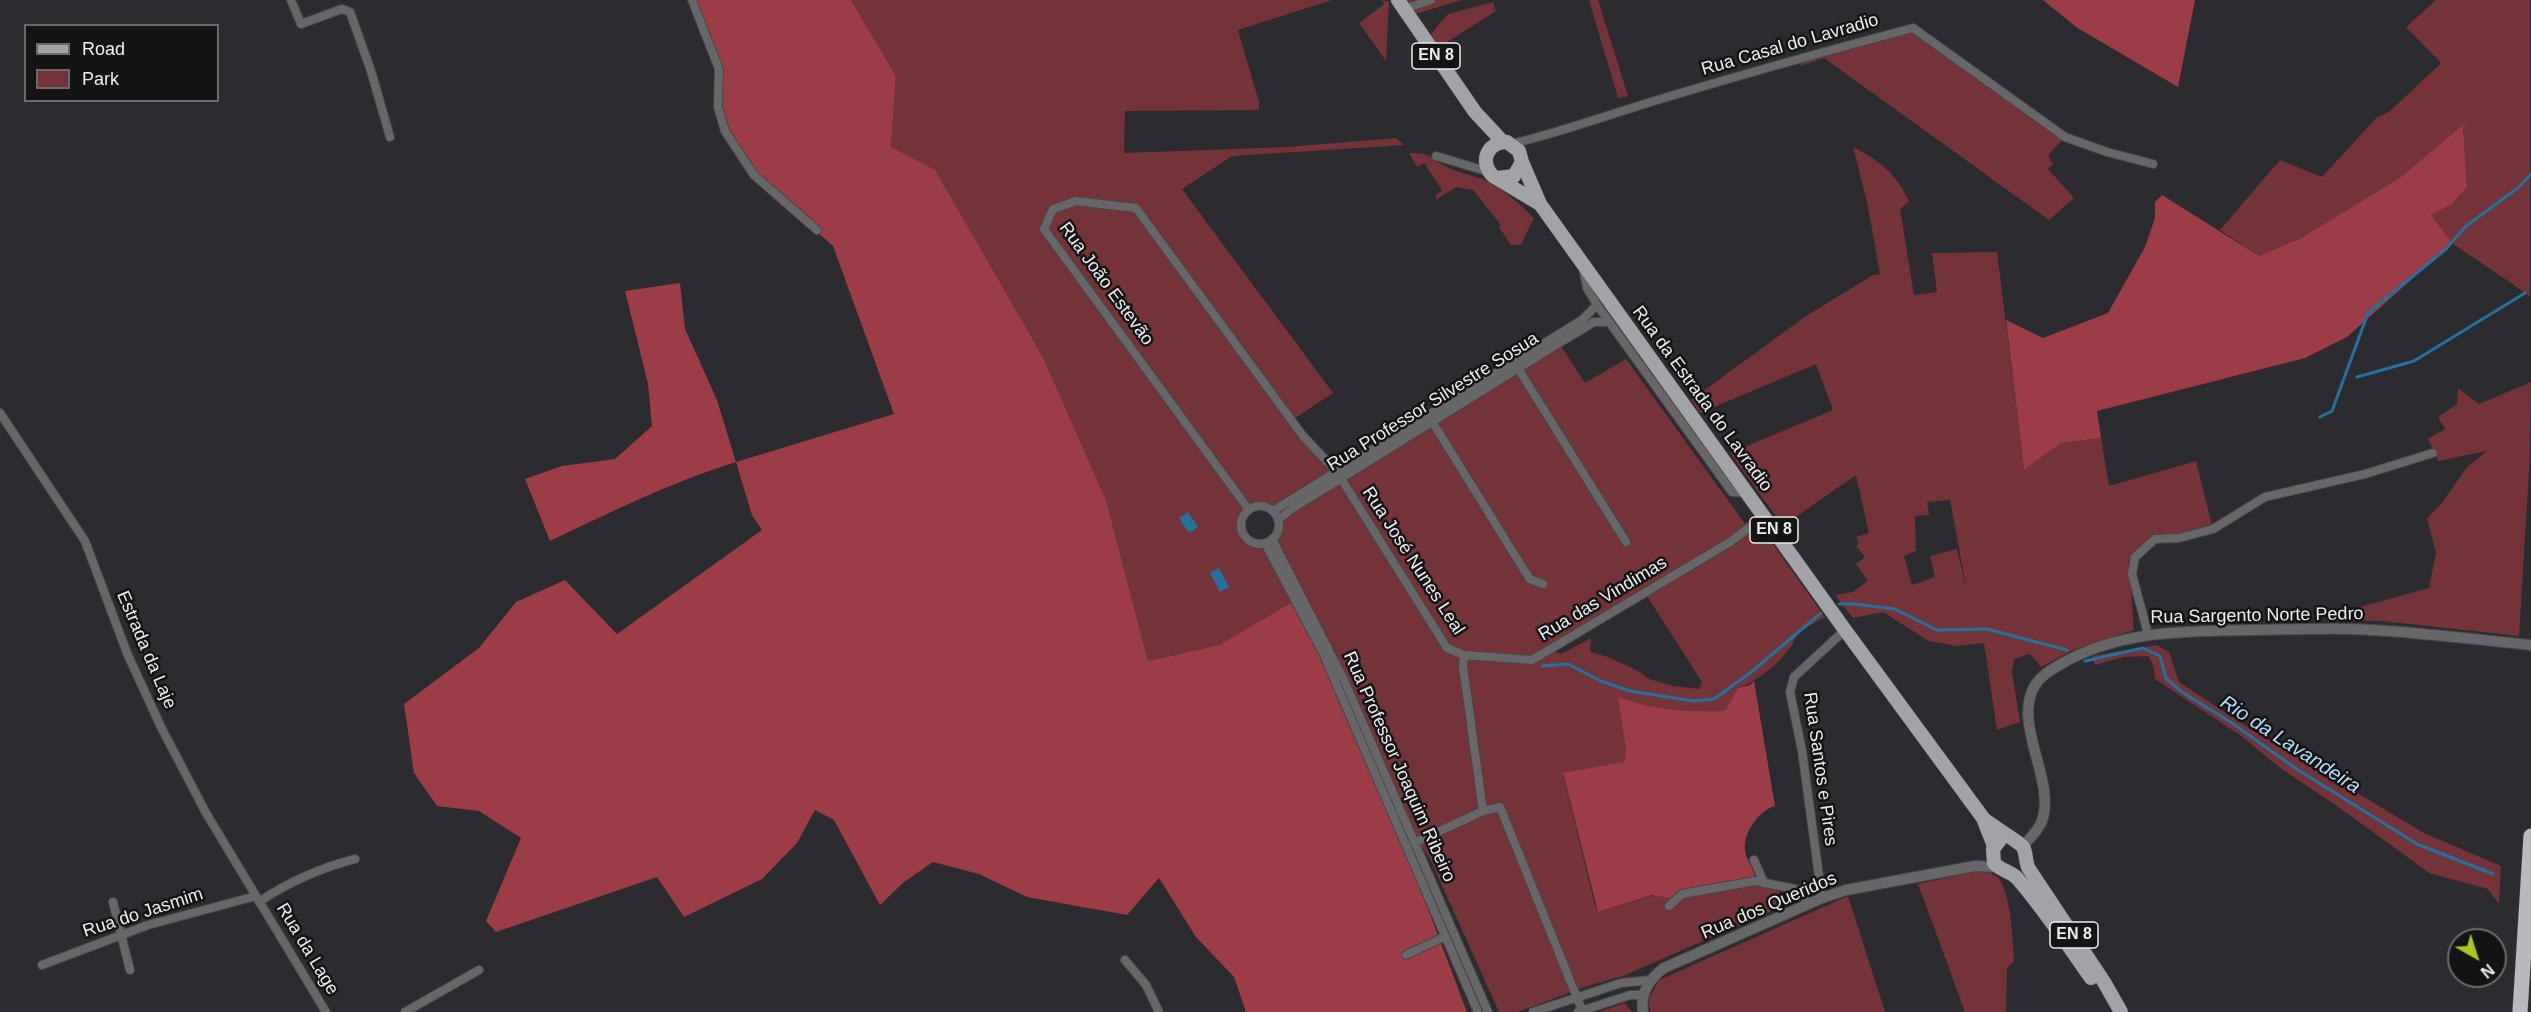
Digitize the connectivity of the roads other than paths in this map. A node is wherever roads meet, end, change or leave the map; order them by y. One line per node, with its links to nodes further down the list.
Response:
1 (291, 0): 6 (street)
2 (692, 0): 16 (street)
3 (1431, 0): 4 (street)
4 (1401, 4): 5 (main road, EN 8)
5 (1475, 112): 8 (main road, EN 8); 9 (main road, EN 8)
6 (390, 137)
7 (1537, 138): 8 (street, Rua Casal do Lavradio); 11 (street); 12 (street, Rua Casal do Lavradio)
8 (1507, 143): 9 (main road); 11 (main road, EN 8)
9 (1487, 153): 13 (street); 14 (main road, EN 8)
10 (1436, 156): 13 (street)
11 (1522, 159): 14 (main road); 15 (main road, Rua da Estrada do Lavradio / EN 8)
12 (2153, 164)
13 (1466, 165): 14 (street)
14 (1493, 175): 15 (main road, Rua da Estrada do Lavradio / EN 8)
15 (1540, 204): 17 (main road, Rua da Estrada do Lavradio / EN 8)
16 (817, 230)
17 (1582, 262): 18 (street); 25 (main road, Rua da Estrada do Lavradio / EN 8)
18 (1597, 304): 19 (street); 20 (street, Rua Professor Silvestre Sosua)
19 (1609, 322): 20 (street, Rua Professor Silvestre Sosua); 25 (street)
20 (1516, 365): 22 (street, Rua Professor Silvestre Sosua); 31 (street)
21 (0, 413): 49 (street, Estrada da Laje)
22 (1430, 419): 24 (street, Rua Professor Silvestre Sosua); 32 (street)
23 (2433, 453): 34 (street)
24 (1339, 475): 26 (street, Rua João Estevão); 27 (street, Rua Professor Silvestre Sosua); 29 (street, Rua Professor Silvestre Sosua); 36 (street, Rua José Nunes Leal)
25 (1747, 494): 28 (main road, Rua da Estrada do Lavradio / EN 8)
26 (1249, 510): 27 (street); 30 (street)
27 (1273, 511): 29 (street)
28 (1764, 516): 33 (main road, Rua da Estrada do Lavradio / EN 8); 36 (street, Rua das Vindimas)
29 (1278, 520): 30 (street)
30 (1269, 541): 40 (street, Rua Professor Joaquim Ribeiro); 55 (street, Rua Professor Joaquim Ribeiro)
31 (1626, 542)
32 (1543, 584)
33 (1845, 630): 38 (main road, Rua da Estrada do Lavradio / EN 8); 48 (street, Rua Santos e Pires)
34 (2148, 634): 35 (street, Rua Sargento Norte Pedro); 41 (street, Rua Sargento Norte Pedro)
35 (2531, 645)
36 (1464, 655): 37 (street)
37 (1483, 811): 40 (street); 63 (street)
38 (1983, 818): 41 (main road, Rua da Estrada do Lavradio / EN 8); 42 (main road, Rua da Estrada do Lavradio / EN 8)
39 (2531, 836): 74 (highway)
40 (1416, 842): 70 (street, Rua Professor Joaquim Ribeiro)
41 (2017, 845): 42 (main road); 46 (main road); 53 (main road, Rua da Estrada do Lavradio / EN 8)
42 (1993, 849): 45 (street, Rua dos Queridos); 46 (main road, Rua da Estrada do Lavradio / EN 8)
43 (355, 860): 49 (street, Rua do Jasmim)
44 (1754, 860): 47 (street)
45 (1975, 866): 46 (street, Rua dos Queridos); 48 (street, Rua dos Queridos)
46 (2003, 869): 53 (main road, Rua da Estrada do Lavradio / EN 8)
47 (1764, 884): 51 (street); 52 (street)
48 (1822, 898): 51 (street, Rua dos Queridos)
49 (257, 899): 54 (street, Rua do Jasmim); 66 (street, Rua da Lage)
50 (112, 902): 54 (street)
51 (1809, 904): 61 (street, Rua dos Queridos)
52 (1669, 906)
53 (2062, 927): 73 (main road, Rua da Estrada do Lavradio / EN 8)
54 (120, 935): 58 (street, Rua do Jasmim); 59 (street)
55 (1444, 937): 56 (street); 69 (street, Rua Professor Joaquim Ribeiro)
56 (1406, 955)
57 (1125, 960): 68 (street)
58 (42, 966)
59 (130, 970)
60 (479, 970): 67 (street)
61 (1650, 980): 62 (street); 63 (street)
62 (1643, 995): 65 (street); 72 (street)
63 (1577, 996): 64 (street); 65 (street)
64 (1553, 1008): 71 (street)
65 (1580, 1011)
66 (326, 1012)
67 (405, 1012)
68 (1159, 1012)
69 (1478, 1012)
70 (1488, 1012)
71 (1533, 1012)
72 (1643, 1012)
73 (2120, 1012)
74 (2520, 1012)

